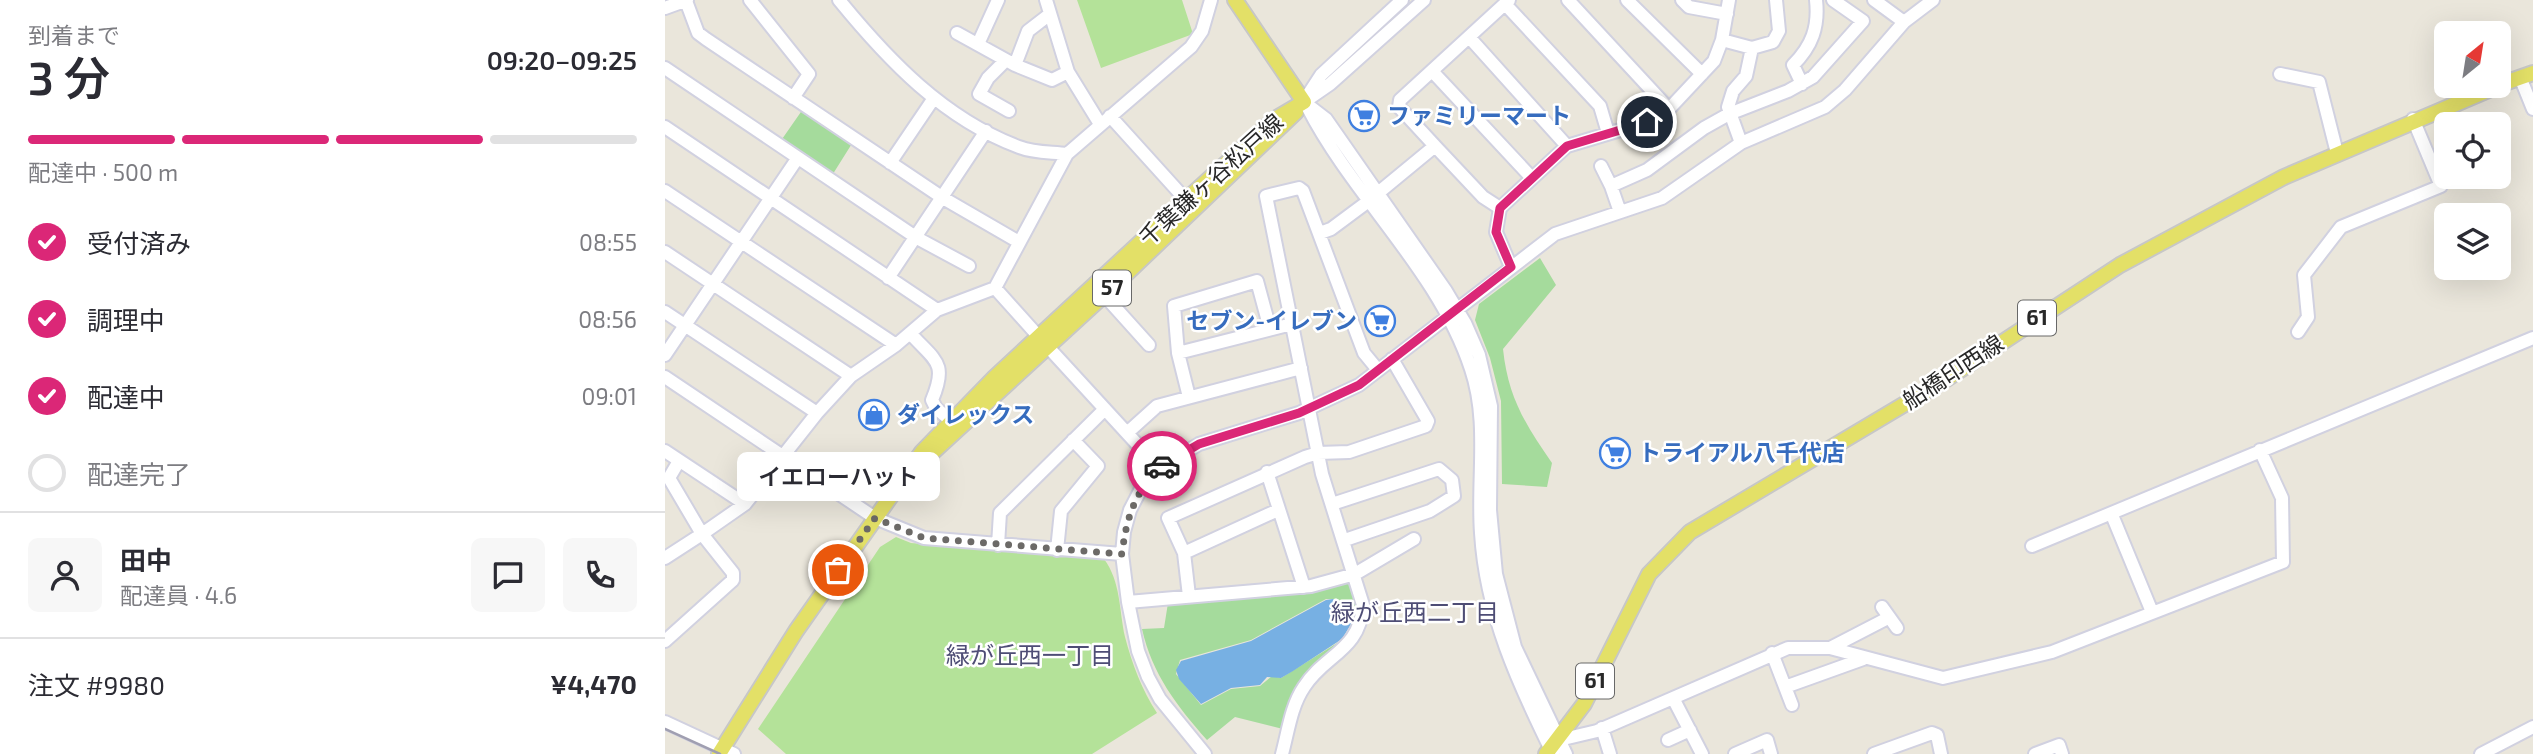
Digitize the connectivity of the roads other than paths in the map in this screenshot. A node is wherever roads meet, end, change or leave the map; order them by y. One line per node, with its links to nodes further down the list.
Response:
1 (686, 0): 20 (street); 37 (street)
2 (750, 0): 37 (street)
3 (839, 0): 38 (street)
4 (997, 0): 27 (street)
5 (1046, 0): 22 (street)
6 (1211, 0): 46 (street)
7 (1402, 0): 40 (street)
8 (1424, 0): 40 (street)
9 (1568, 0): 41 (street)
10 (1627, 0): 33 (street)
11 (1682, 0): 21 (street)
12 (1729, 0): 21 (street)
13 (1776, 0): 28 (street)
14 (1816, 0): 36 (street)
15 (1833, 0): 36 (street)
16 (1874, 0): 23 (street)
17 (1933, 0): 23 (street)
18 (1238, 2): 40 (main road, 千葉鎌ヶ谷松戸線)
19 (1507, 2): 25 (street); 49 (street)
20 (665, 8)
21 (1727, 14): 26 (street)
22 (1050, 15): 29 (street); 32 (street)
23 (1904, 22): 50 (street)
24 (957, 33): 27 (street)
25 (1469, 37): 31 (street); 52 (street)
26 (1722, 40): 28 (street); 33 (street)
27 (978, 44): 29 (street)
28 (1752, 48): 44 (street)
29 (1011, 62): 32 (street); 43 (street)
30 (665, 68): 55 (street)
31 (1432, 71): 51 (street); 58 (street)
32 (1068, 72): 46 (street)
33 (1703, 74): 41 (street)
34 (2280, 74): 53 (street)
35 (2527, 75): 42 (street)
36 (1802, 84): 44 (street)
37 (793, 98): 56 (street)
38 (934, 98): 48 (street); 56 (street)
39 (2466, 98): 45 (main road, 船橋印西線 / 61)
40 (1304, 102): 61 (street); 64 (main road, 千葉鎌ヶ谷松戸線 / 57); 77 (main road, 千葉鎌ヶ谷松戸線 / 57)
41 (1669, 109): 49 (street)
42 (2533, 109)
43 (1009, 111)
44 (1729, 114): 50 (street); 59 (street)
45 (2413, 119): 53 (main road, 船橋印西線 / 61); 84 (street)
46 (1105, 120): 54 (street); 64 (street)
47 (665, 127): 62 (street)
48 (986, 131): 54 (street); 63 (street)
49 (1608, 133): 52 (street)
50 (1741, 143): 66 (street)
51 (1435, 146): 61 (street); 65 (street)
52 (1567, 146): 58 (street)
53 (2337, 153): 146 (main road, 船橋印西線 / 61)
54 (1067, 154): 69 (street)
55 (797, 159): 62 (street); 68 (street)
56 (890, 163): 63 (street)
57 (1601, 166): 59 (street)
58 (1531, 177): 65 (street)
59 (1611, 186): 66 (street)
60 (665, 191): 70 (street)
61 (1374, 196): 67 (street); 80 (street)
62 (771, 198): 70 (street); 74 (street)
63 (943, 198): 68 (street); 69 (street)
64 (1186, 200): 87 (main road, 千葉鎌ヶ谷松戸線 / 57)
65 (1500, 208): 73 (street)
66 (1621, 212): 73 (street)
67 (1319, 233): 81 (street); 94 (street)
68 (917, 238): 72 (street); 74 (street)
69 (1019, 242): 76 (street)
70 (740, 243): 75 (street); 88 (street)
71 (665, 252): 75 (street)
72 (969, 266)
73 (1511, 267): 80 (street)
74 (888, 278): 78 (street)
75 (713, 284): 82 (street); 95 (street)
76 (995, 288): 78 (street); 87 (street)
77 (1104, 295): 87 (main road, 千葉鎌ヶ谷松戸線 / 57); 89 (street)
78 (937, 310): 85 (street)
79 (665, 312): 82 (street)
80 (1453, 312): 92 (street); 112 (street); 146 (street)
81 (1292, 324): 83 (street); 93 (street)
82 (685, 325): 91 (street); 100 (street)
83 (1270, 329): 90 (street); 90 (street)
84 (2298, 332)
85 (910, 333): 88 (street); 101 (street)
86 (2533, 338): 104 (street)
87 (1044, 342): 98 (street); 101 (main road, 千葉鎌ヶ谷松戸線 / 57); 110 (main road, 千葉鎌ヶ谷松戸線 / 57)
88 (895, 345): 95 (street)
89 (1149, 345)
90 (1178, 353): 97 (street)
91 (665, 355)
92 (1392, 359): 94 (street); 106 (street)
93 (1300, 368): 97 (street); 99 (street)
94 (1378, 370): 99 (street)
95 (852, 376): 100 (street)
96 (665, 377): 107 (street)
97 (1189, 397): 102 (street)
98 (1105, 409): 102 (street); 103 (street)
99 (1310, 409): 106 (street); 109 (street)
100 (817, 412): 107 (street)
101 (951, 421): 110 (main road, 千葉鎌ヶ谷松戸線 / 57)
102 (1127, 433): 109 (street)
103 (1073, 440): 122 (street); 124 (street)
104 (2260, 450): 117 (street); 132 (street)
105 (665, 451): 108 (street)
106 (1318, 453): 111 (street); 115 (street)
107 (782, 456): 114 (street); 118 (street)
108 (679, 461): 114 (street); 119 (street)
109 (1159, 468): 126 (street)
110 (913, 469): 118 (main road, 千葉鎌ヶ谷松戸線 / 57)
111 (1267, 472): 116 (street); 125 (street)
112 (1480, 495): 113 (street); 146 (street)
113 (1454, 496): 115 (street); 121 (street)
114 (745, 504): 119 (street)
115 (1332, 504): 121 (street)
116 (1279, 510): 125 (street); 129 (street)
117 (2112, 515): 123 (street); 132 (street)
118 (875, 518): 122 (street); 148 (main road, 千葉鎌ヶ谷松戸線 / 57)
119 (702, 534): 127 (street); 134 (street)
120 (1415, 539): 128 (street)
121 (1345, 540): 128 (street)
122 (998, 545): 124 (street)
123 (2032, 547)
124 (1057, 550): 126 (street)
125 (1184, 553): 130 (street)
126 (1122, 554): 131 (street)
127 (665, 558)
128 (1355, 574): 129 (street); 150 (street)
129 (1304, 587): 130 (street)
130 (1189, 596): 131 (street)
131 (1128, 602): 149 (street)
132 (2152, 612): 137 (street)
133 (1889, 618): 135 (street)
134 (665, 641)
135 (1830, 648): 136 (street); 137 (street)
136 (1772, 653): 138 (street); 139 (street)
137 (1863, 659): 138 (street)
138 (1785, 687): 140 (street)
139 (1673, 698): 143 (street); 144 (street)
140 (1792, 705)
141 (665, 722): 148 (street)
142 (2533, 727): 160 (street)
143 (1602, 728): 146 (street); 152 (street)
144 (1690, 730): 145 (street); 153 (street)
145 (1668, 740)
146 (1552, 750): 151 (street)
147 (1899, 750): 156 (street); 157 (street)
148 (725, 752)
149 (1205, 754)
150 (1282, 754)
151 (1566, 754)
152 (1610, 754)
153 (1702, 754)
154 (1735, 754): 155 (street)
155 (1771, 754)
156 (1874, 754)
157 (1941, 754)
158 (2035, 754): 159 (street)
159 (2062, 754)
160 (2481, 754)

